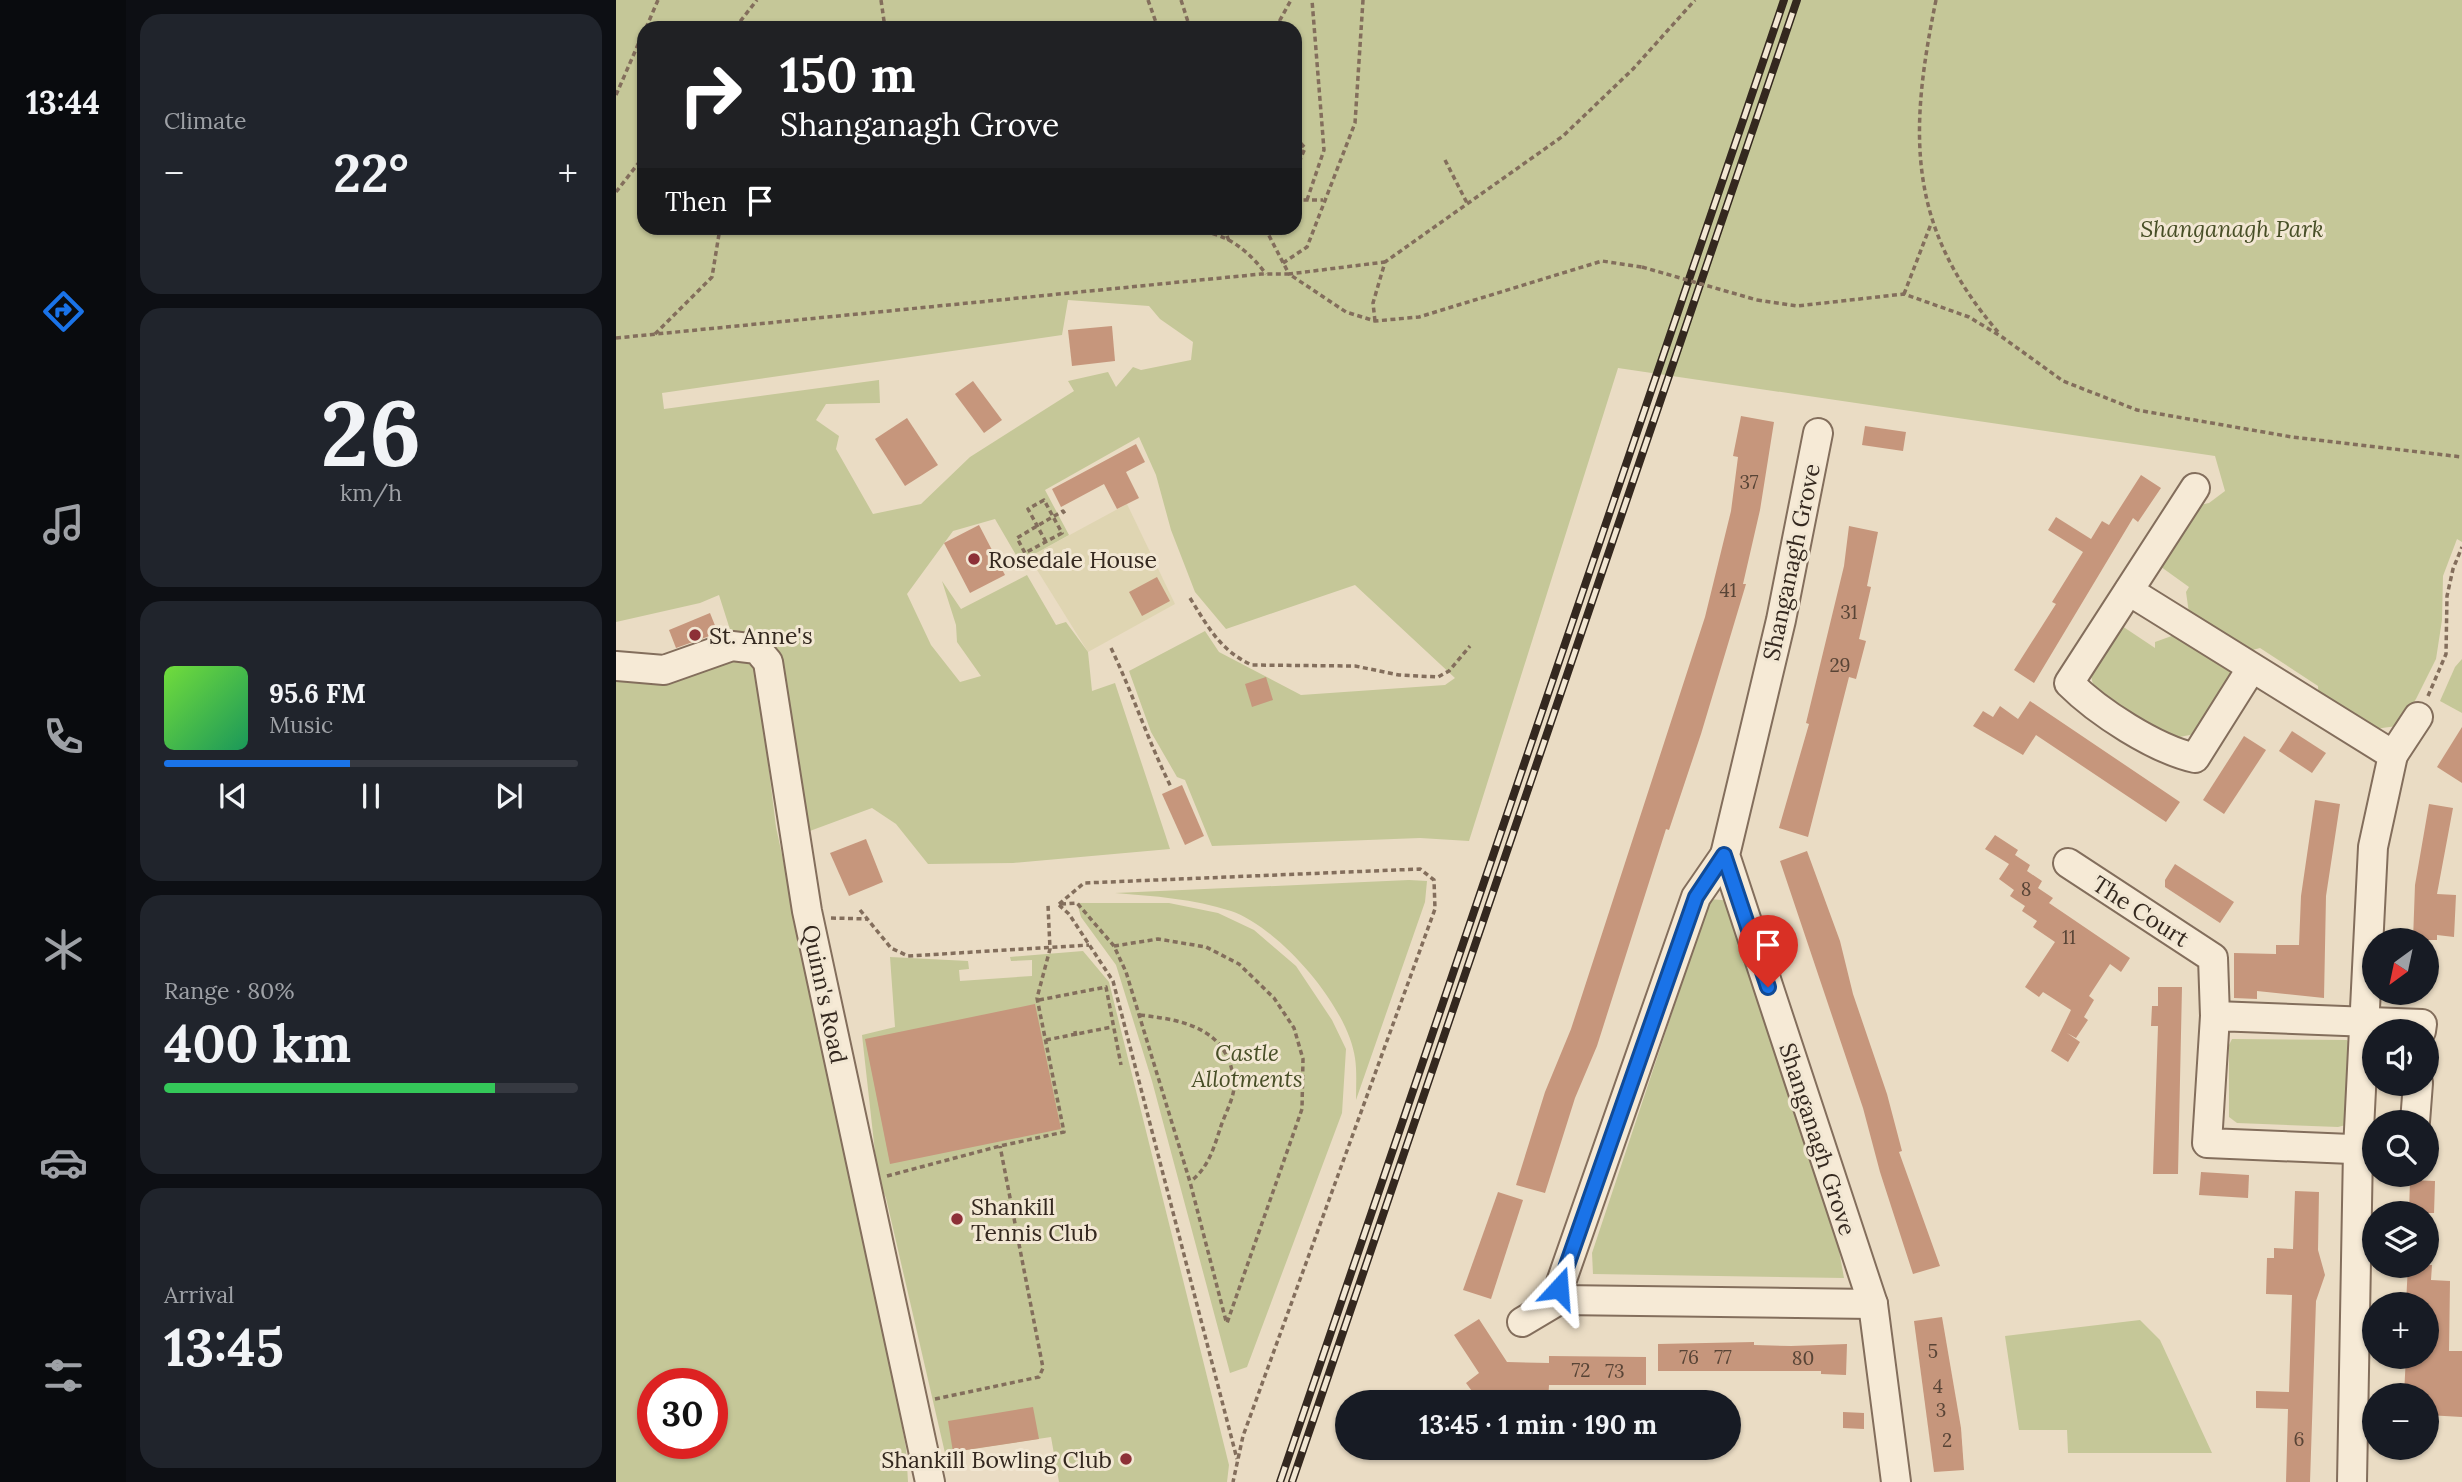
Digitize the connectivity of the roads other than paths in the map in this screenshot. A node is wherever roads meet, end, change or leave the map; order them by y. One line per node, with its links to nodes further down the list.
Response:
1 (1818, 433): 8 (street, Shanganagh Grove)
2 (2195, 488): 3 (street)
3 (2129, 591): 5 (street); 5 (street)
4 (616, 666): 18 (street, Quinn's Road)
5 (2251, 669): 7 (street)
6 (2418, 717): 7 (street)
7 (2393, 755): 11 (street)
8 (1724, 855): 15 (street, Shanganagh Grove); 16 (street, Shanganagh Grove)
9 (2068, 863): 10 (street, The Court)
10 (2215, 1016): 12 (street); 13 (street)
11 (2363, 1019)
12 (2362, 1023)
13 (2362, 1150)
14 (2365, 1187): 20 (street)
15 (1559, 1300): 16 (street); 17 (street)
16 (1873, 1304): 19 (street, Shanganagh Grove)
17 (1522, 1321)
18 (930, 1482)
19 (1896, 1482)
20 (2352, 1482)

